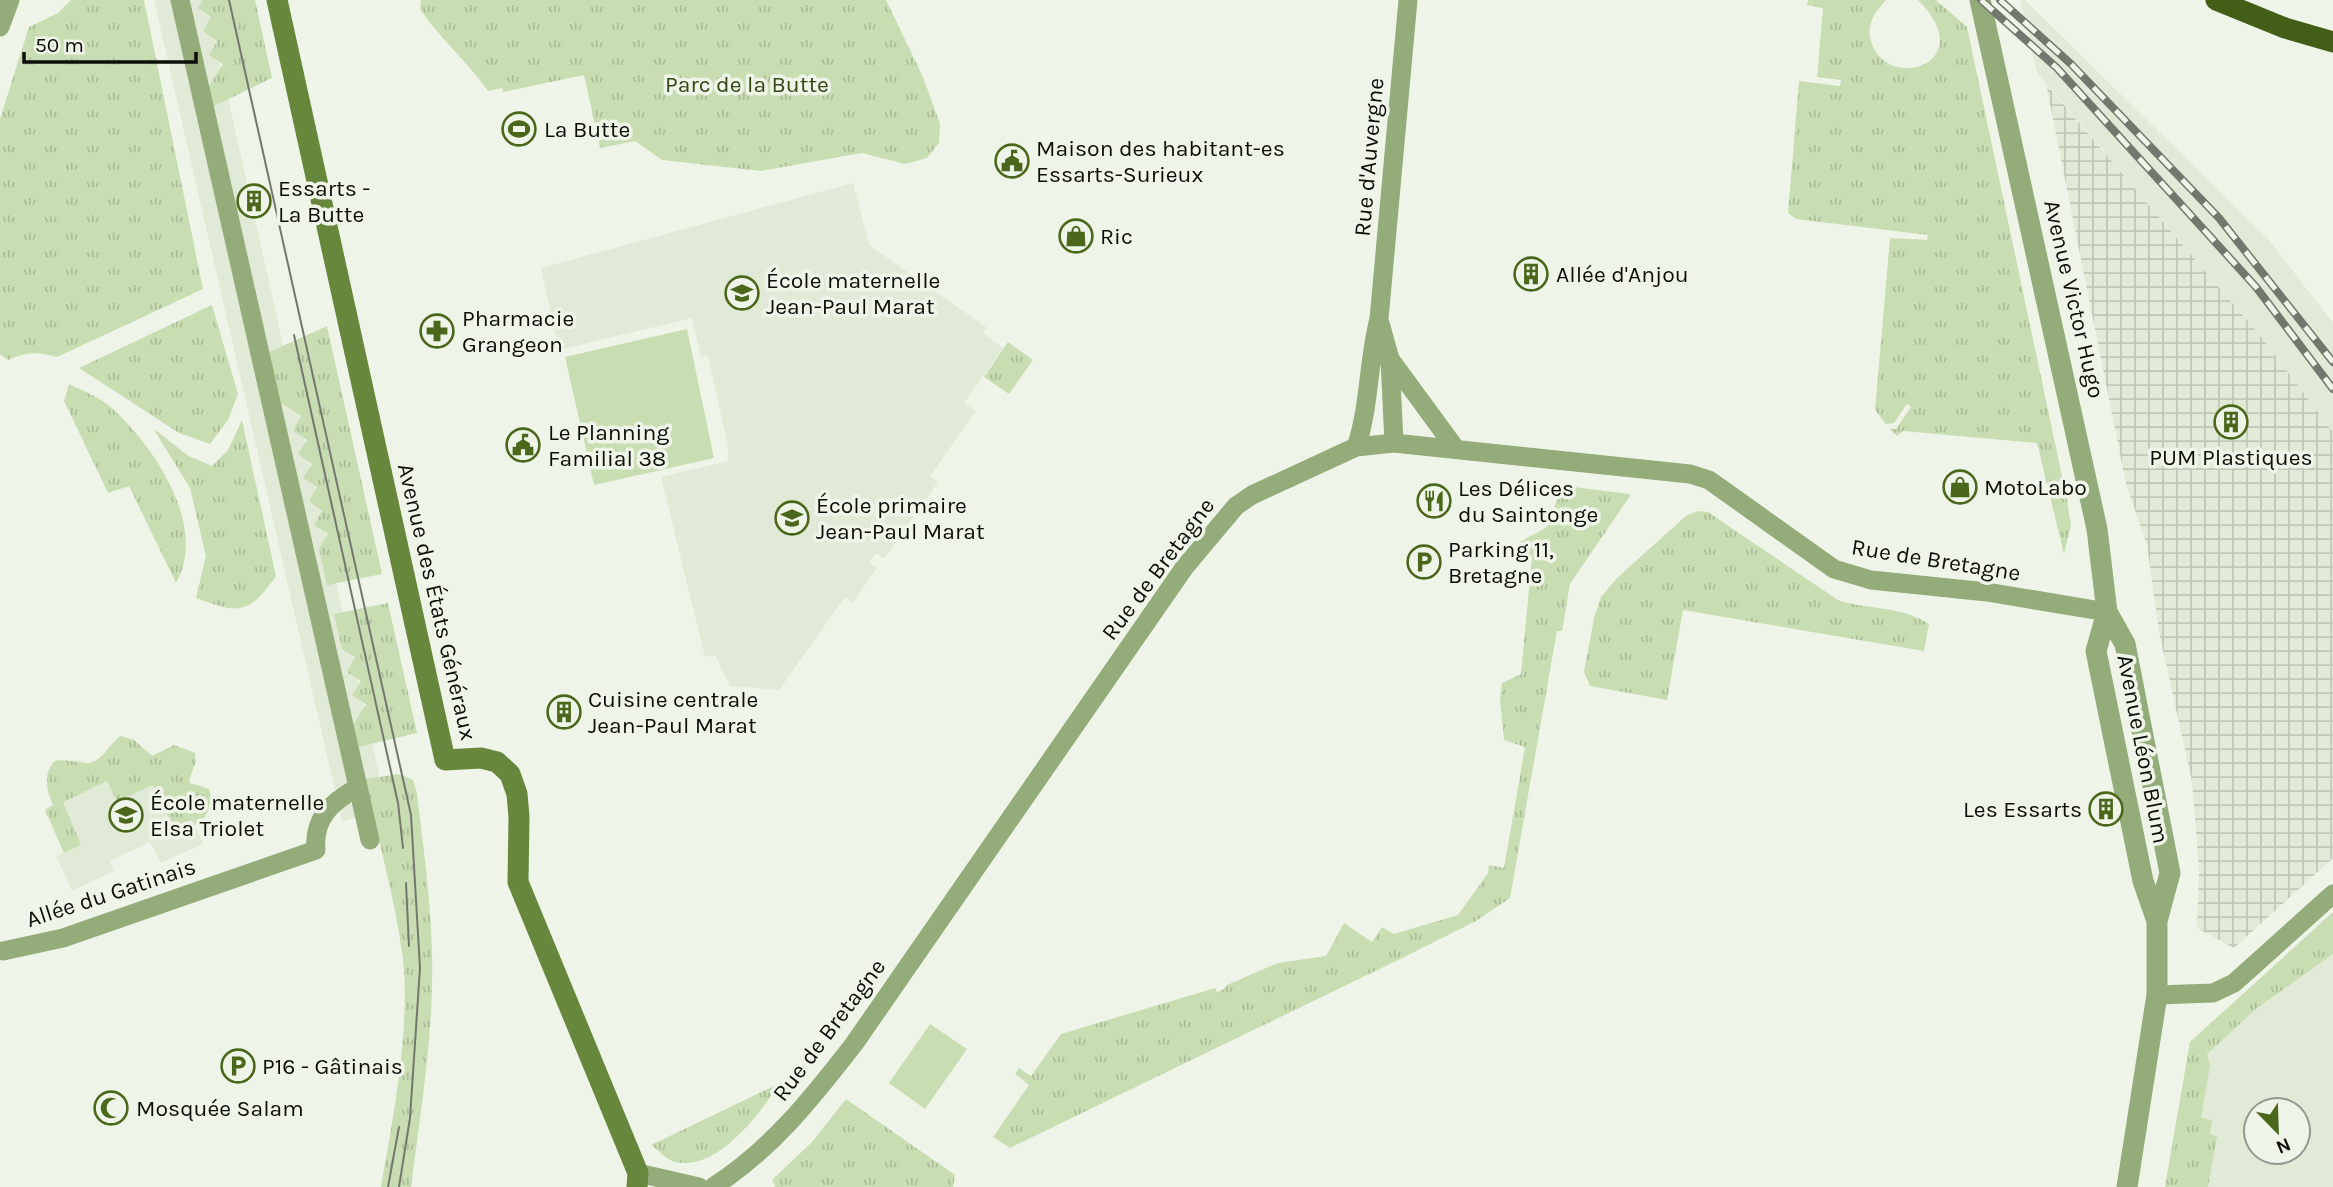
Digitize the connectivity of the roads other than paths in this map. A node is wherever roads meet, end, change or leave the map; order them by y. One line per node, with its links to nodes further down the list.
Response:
1 (10, 0): 7 (street)
2 (180, 0): 17 (street)
3 (277, 0): 23 (main road, Avenue des États Généraux)
4 (1408, 0): 11 (street, Rue d'Auvergne)
5 (1980, 0): 16 (street, Avenue Victor Hugo)
6 (2216, 0): 8 (highway)
7 (0, 27)
8 (2285, 28): 9 (highway); 10 (highway)
9 (2333, 42)
10 (2333, 52)
11 (1379, 319): 12 (street, Rue d'Auvergne); 14 (street, Rue d'Auvergne)
12 (1390, 359): 13 (street, Rue d'Auvergne); 15 (street, Rue d'Auvergne)
13 (1394, 443): 14 (street, Rue de Bretagne); 15 (street, Rue de Bretagne)
14 (1356, 447): 25 (street, Rue de Bretagne)
15 (1456, 449): 16 (street, Rue de Bretagne)
16 (2107, 612): 20 (street, Avenue Léon Blum); 20 (street, Avenue Léon Blum)
17 (357, 788): 18 (street); 21 (street, Allée du Gatinais)
18 (370, 840)
19 (2333, 894): 22 (street)
20 (2157, 920): 22 (street, Avenue Léon Blum)
21 (3, 951)
22 (2157, 995): 26 (street, Avenue Léon Blum)
23 (638, 1180): 24 (street)
24 (699, 1187)
25 (713, 1187)
26 (2127, 1187)

